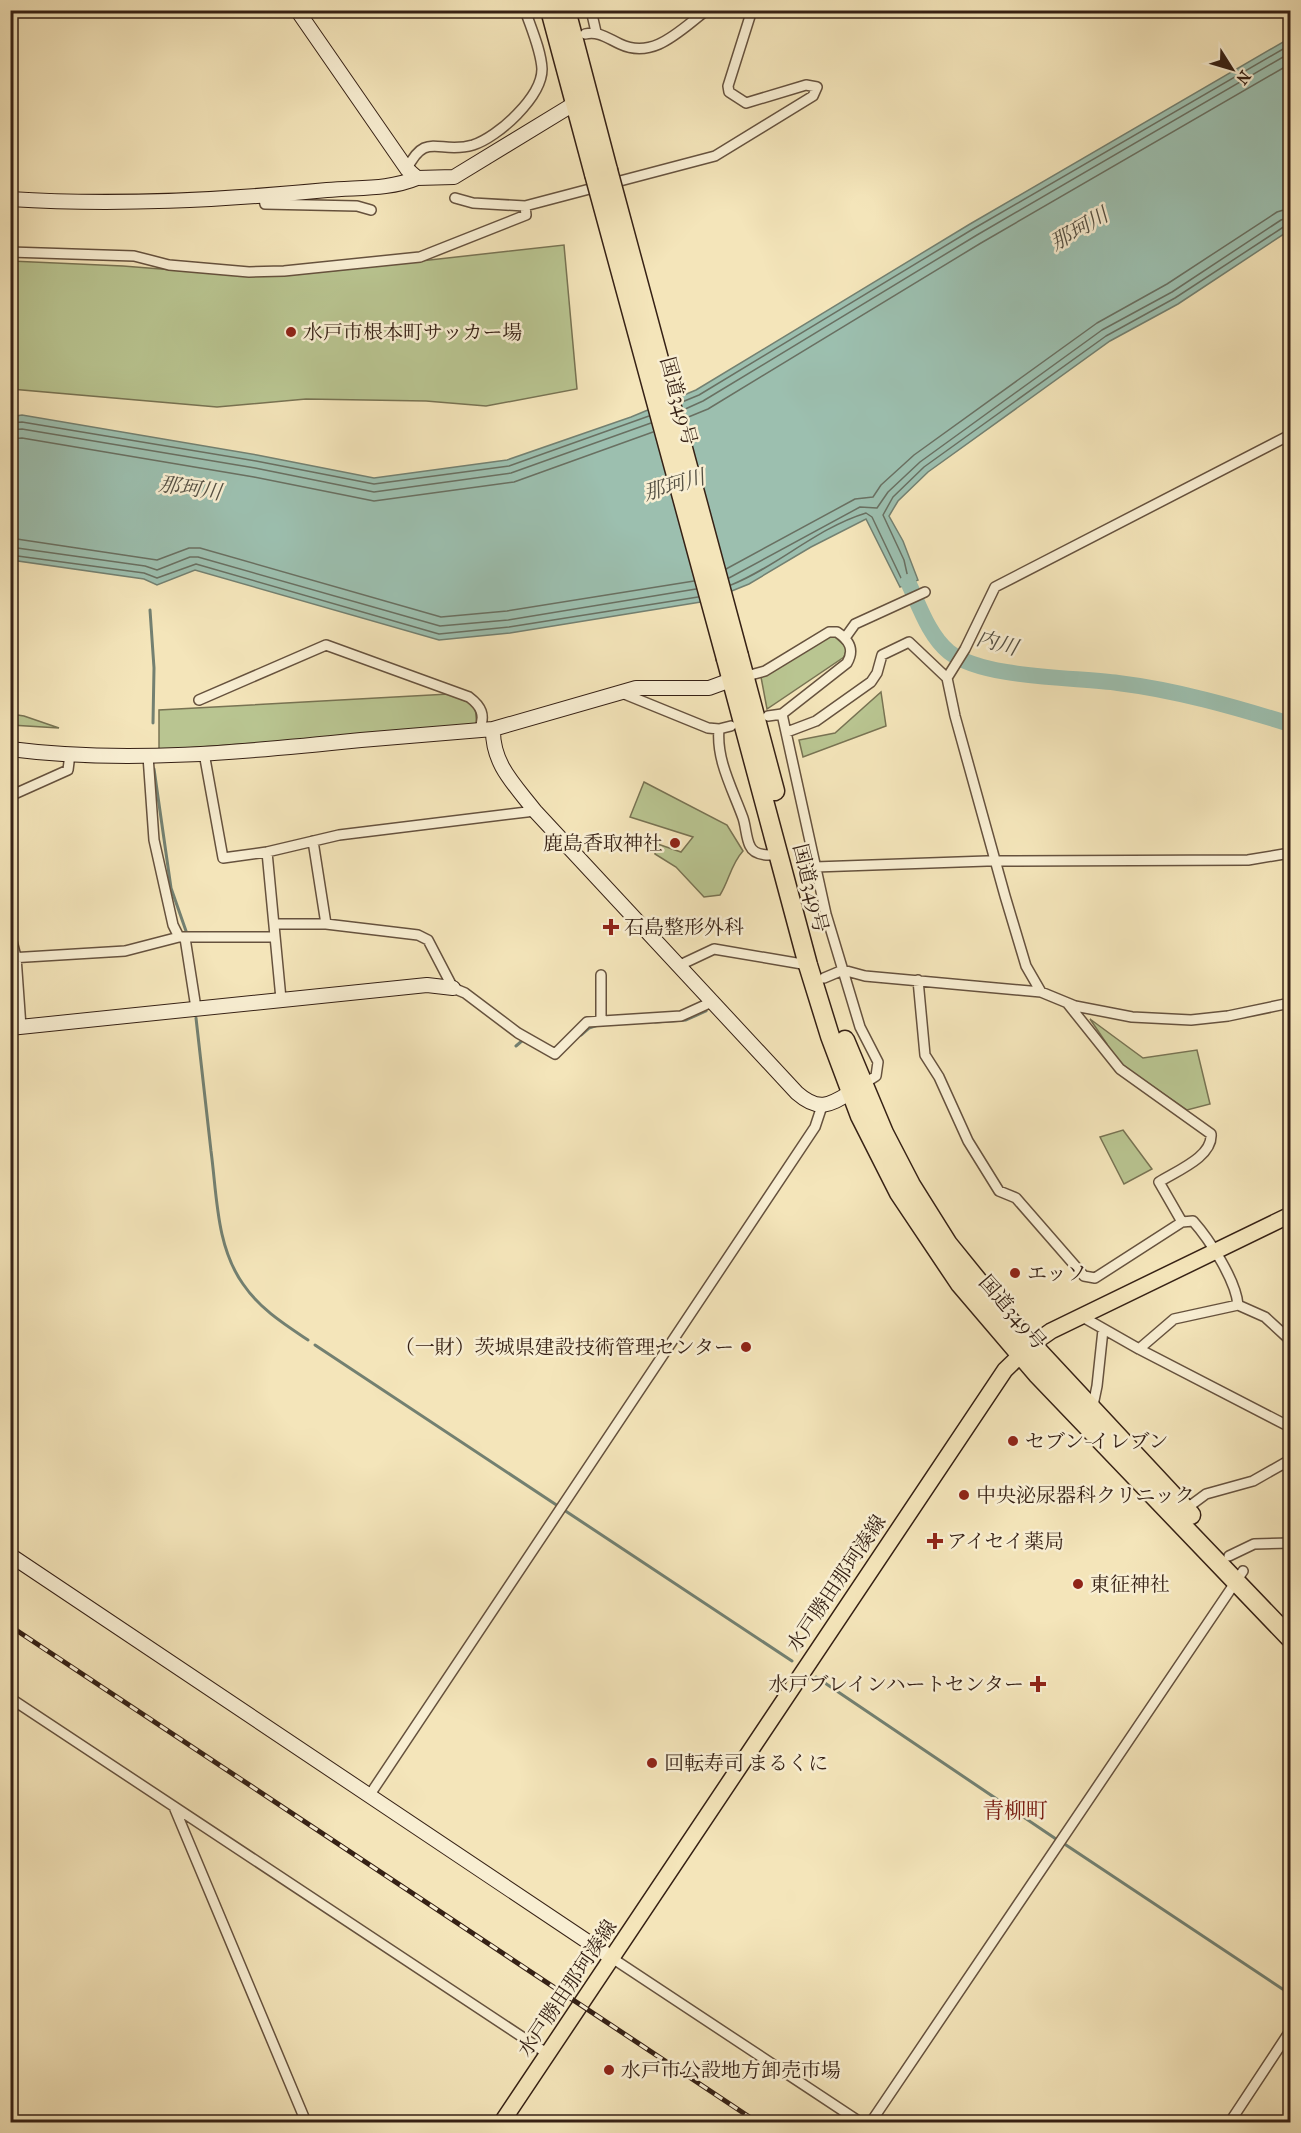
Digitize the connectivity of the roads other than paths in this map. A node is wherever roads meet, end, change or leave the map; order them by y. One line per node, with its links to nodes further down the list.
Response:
1 (297, 10): 11 (street)
2 (525, 10): 11 (street)
3 (550, 10): 10 (highway, 国道349号)
4 (566, 10): 10 (highway, 国道349号)
5 (591, 10): 8 (street)
6 (707, 10): 8 (street)
7 (752, 10): 15 (street)
8 (596, 32): 9 (street)
9 (585, 34)
10 (582, 99): 11 (street); 21 (highway, 国道349号, bridge)
11 (412, 174): 12 (street)
12 (263, 196): 14 (street); 16 (street)
13 (455, 198): 15 (street)
14 (10, 199)
15 (525, 206): 17 (street)
16 (371, 210)
17 (10, 252)
18 (1290, 435): 22 (street)
19 (925, 592): 20 (street)
20 (845, 638): 21 (street); 25 (street)
21 (738, 678): 23 (street); 50 (highway, 国道349号); 53 (highway, 国道349号)
22 (947, 678): 30 (street); 41 (street)
23 (619, 693): 28 (street); 29 (street)
24 (199, 700): 29 (street)
25 (782, 714): 26 (street); 30 (street)
26 (768, 716)
27 (731, 726): 28 (street)
28 (719, 729): 40 (street)
29 (486, 730): 32 (street); 36 (street)
30 (787, 732): 42 (street)
31 (10, 749): 33 (street)
32 (204, 753): 34 (street); 38 (street)
33 (70, 754): 34 (street); 35 (street)
34 (148, 756): 46 (street)
35 (10, 796)
36 (535, 811): 37 (street); 49 (street)
37 (313, 841): 38 (street); 44 (street)
38 (267, 852): 43 (street)
39 (1290, 853): 41 (street)
40 (770, 855)
41 (995, 861): 42 (street); 56 (street)
42 (815, 867): 51 (street)
43 (275, 924): 44 (street); 47 (street)
44 (326, 924): 55 (street)
45 (10, 933): 48 (street)
46 (182, 937): 47 (street); 48 (street); 61 (street)
47 (273, 937): 57 (street)
48 (13, 958): 63 (street)
49 (680, 965): 50 (street); 58 (street)
50 (808, 965): 64 (highway, 国道349号)
51 (843, 970): 53 (street); 54 (street); 64 (street)
52 (601, 975): 62 (street)
53 (824, 978): 64 (highway, 国道349号)
54 (918, 980): 56 (street); 67 (street)
55 (453, 988): 57 (street); 62 (street)
56 (1041, 992): 59 (street)
57 (281, 999): 61 (street)
58 (714, 1001): 62 (street); 65 (street)
59 (1066, 1001): 60 (street); 67 (street)
60 (1290, 1003)
61 (196, 1008): 63 (street)
62 (601, 1020)
63 (16, 1027)
64 (856, 1089): 65 (street); 73 (highway, 国道349号)
65 (822, 1106): 86 (street)
66 (1290, 1215): 68 (main road, 水戸勝田那珂湊線)
67 (1182, 1222): 68 (street)
68 (1215, 1252): 69 (street); 70 (main road, 水戸勝田那珂湊線)
69 (1238, 1305): 72 (street); 74 (street)
70 (1081, 1316): 71 (street); 73 (main road, 水戸勝田那珂湊線)
71 (1103, 1330): 74 (street); 75 (street)
72 (1290, 1340)
73 (1026, 1349): 75 (highway, 国道349号); 78 (highway, 国道349号); 88 (main road, 水戸勝田那珂湊線)
74 (1139, 1349): 76 (street)
75 (1092, 1410): 78 (highway, 国道349号)
76 (1290, 1427)
77 (1290, 1460): 78 (street)
78 (1180, 1514): 81 (highway, 国道349号); 82 (highway, 国道349号)
79 (1290, 1543): 81 (street)
80 (10, 1555): 86 (street)
81 (1229, 1556): 82 (highway, 国道349号)
82 (1239, 1576): 83 (highway, 国道349号); 84 (highway, 国道349号); 94 (street)
83 (1290, 1622)
84 (1290, 1638)
85 (10, 1698): 87 (street)
86 (369, 1796): 88 (street)
87 (174, 1807): 90 (street); 91 (street)
88 (612, 1958): 90 (main road, 水戸勝田那珂湊線); 93 (street)
89 (1290, 2031): 95 (street)
90 (548, 2054): 92 (main road, 水戸勝田那珂湊線)
91 (306, 2122)
92 (502, 2122)
93 (860, 2122)
94 (871, 2122)
95 (1230, 2122)

